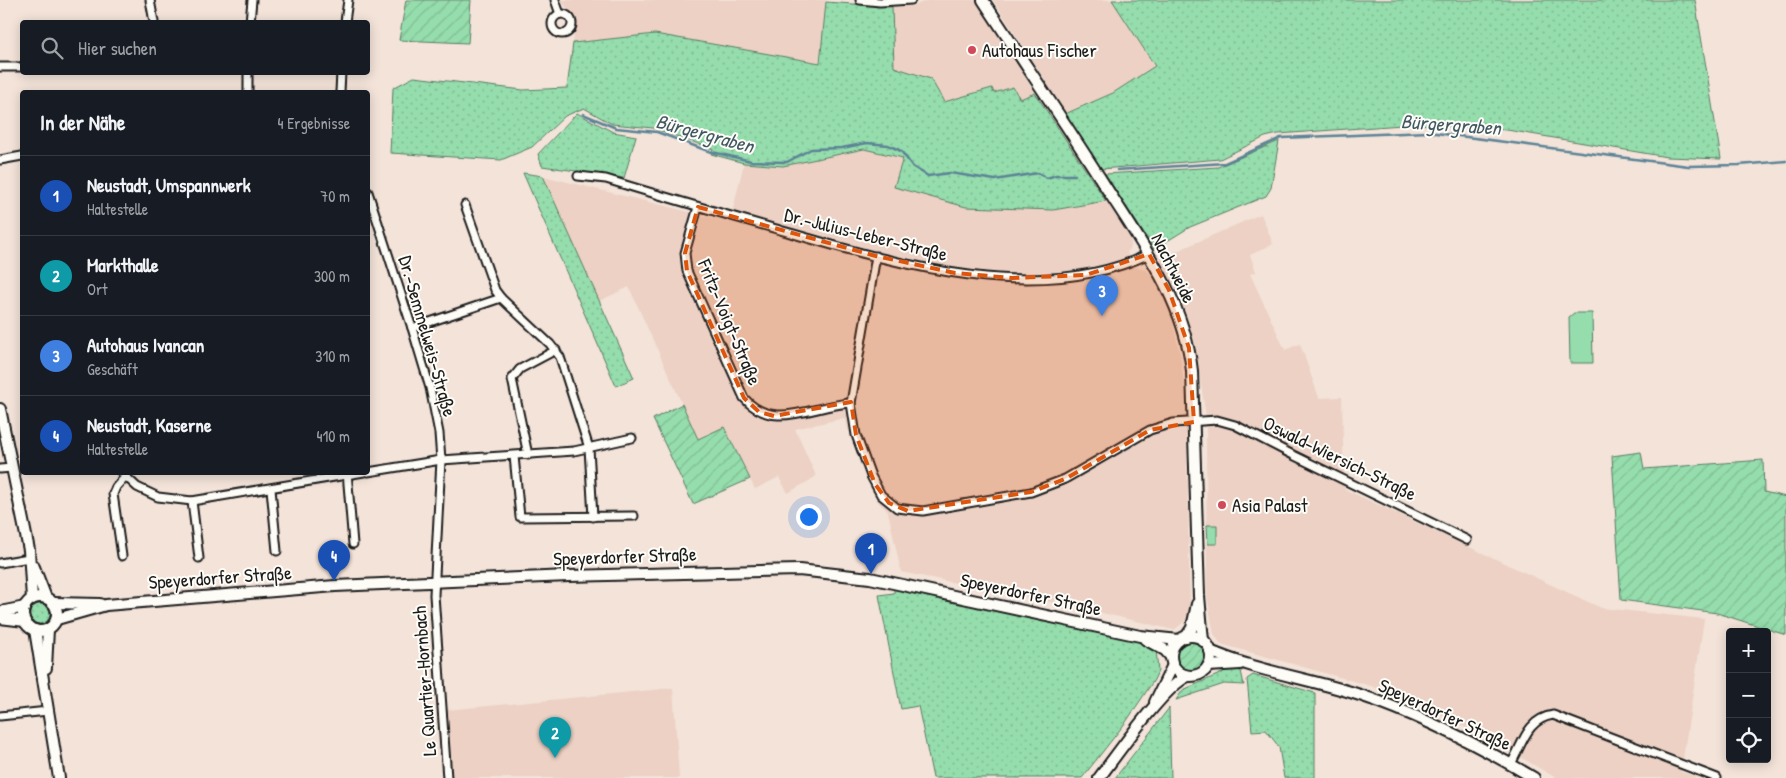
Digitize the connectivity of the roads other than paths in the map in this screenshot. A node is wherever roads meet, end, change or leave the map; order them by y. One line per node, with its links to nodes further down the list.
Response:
1 (150, 0): 9 (street)
2 (252, 0): 10 (street)
3 (348, 0): 11 (street)
4 (555, 0): 8 (street)
5 (860, 0): 6 (street)
6 (911, 0)
7 (984, 0): 24 (street, Nachtweide)
8 (560, 14)
9 (154, 20)
10 (250, 20)
11 (346, 20)
12 (0, 67): 13 (street)
13 (20, 67)
14 (248, 75): 16 (street)
15 (341, 75): 17 (street)
16 (248, 90)
17 (340, 90)
18 (20, 156): 19 (street)
19 (0, 160)
20 (578, 176): 23 (street, Dr.-Julius-Leber-Straße)
21 (370, 198): 27 (street, Dr.-Semmelweis-Straße)
22 (465, 205): 26 (street)
23 (698, 207): 25 (street, Dr.-Julius-Leber-Straße); 29 (street, Fritz-Voigt-Straße)
24 (1149, 254): 25 (street, Dr.-Julius-Leber-Straße); 31 (street, Nachtweide)
25 (876, 256): 29 (street, Oswald-Wiersich-Straße)
26 (501, 298): 27 (street); 28 (street)
27 (412, 328): 36 (street, Dr.-Semmelweis-Straße)
28 (556, 350): 33 (street); 34 (street)
29 (851, 403): 31 (street, Oswald-Wiersich-Straße)
30 (0, 409): 37 (street)
31 (1194, 422): 47 (street, Oswald-Wiersich-Straße); 55 (street, Nachtweide)
32 (632, 438): 33 (street)
33 (589, 448): 34 (street); 45 (street)
34 (528, 455): 35 (street)
35 (514, 456): 36 (street); 45 (street)
36 (442, 460): 39 (street); 54 (street, Dr.-Semmelweis-Straße)
37 (12, 468): 38 (street); 52 (street)
38 (0, 469)
39 (370, 472)
40 (123, 475): 44 (street); 50 (street)
41 (343, 475): 43 (street)
42 (348, 475): 48 (street)
43 (271, 489): 44 (street); 49 (street)
44 (192, 501): 51 (street)
45 (593, 516): 46 (street)
46 (634, 516)
47 (1467, 540)
48 (354, 544)
49 (277, 550)
50 (122, 556)
51 (198, 558)
52 (30, 559): 53 (street); 56 (street); 57 (street)
53 (0, 563)
54 (434, 581): 58 (street, Speyerdorfer Straße); 65 (street, Speyerdorfer Straße); 79 (street, Le Quartier-Hornbach)
55 (1199, 596): 66 (street, Nachtweide); 67 (street, Nachtweide)
56 (50, 601): 57 (street, Speyerdorfer Straße); 58 (street, Speyerdorfer Straße); 61 (street)
57 (29, 603): 59 (street, Speyerdorfer Straße); 62 (street)
58 (106, 605): 61 (street, Speyerdorfer Straße)
59 (0, 612)
60 (0, 618): 62 (street)
61 (56, 619): 63 (street)
62 (25, 621): 64 (street)
63 (48, 629): 64 (street); 73 (street)
64 (35, 630): 73 (street)
65 (1140, 636): 66 (street, Speyerdorfer Straße); 69 (street, Speyerdorfer Straße)
66 (1183, 638): 67 (street); 69 (street)
67 (1203, 641): 68 (street)
68 (1210, 651): 70 (street, Speyerdorfer Straße); 71 (street)
69 (1172, 661): 72 (street); 76 (street)
70 (1251, 665): 71 (street, Speyerdorfer Straße); 77 (street, Speyerdorfer Straße)
71 (1208, 666): 72 (street)
72 (1188, 676): 76 (street)
73 (45, 694): 74 (street)
74 (48, 711): 75 (street); 78 (street)
75 (0, 716)
76 (1147, 716): 80 (street)
77 (1510, 764): 81 (street, Speyerdorfer Straße); 82 (street)
78 (58, 778)
79 (447, 778)
80 (1099, 778)
81 (1534, 778)
82 (1717, 778)

